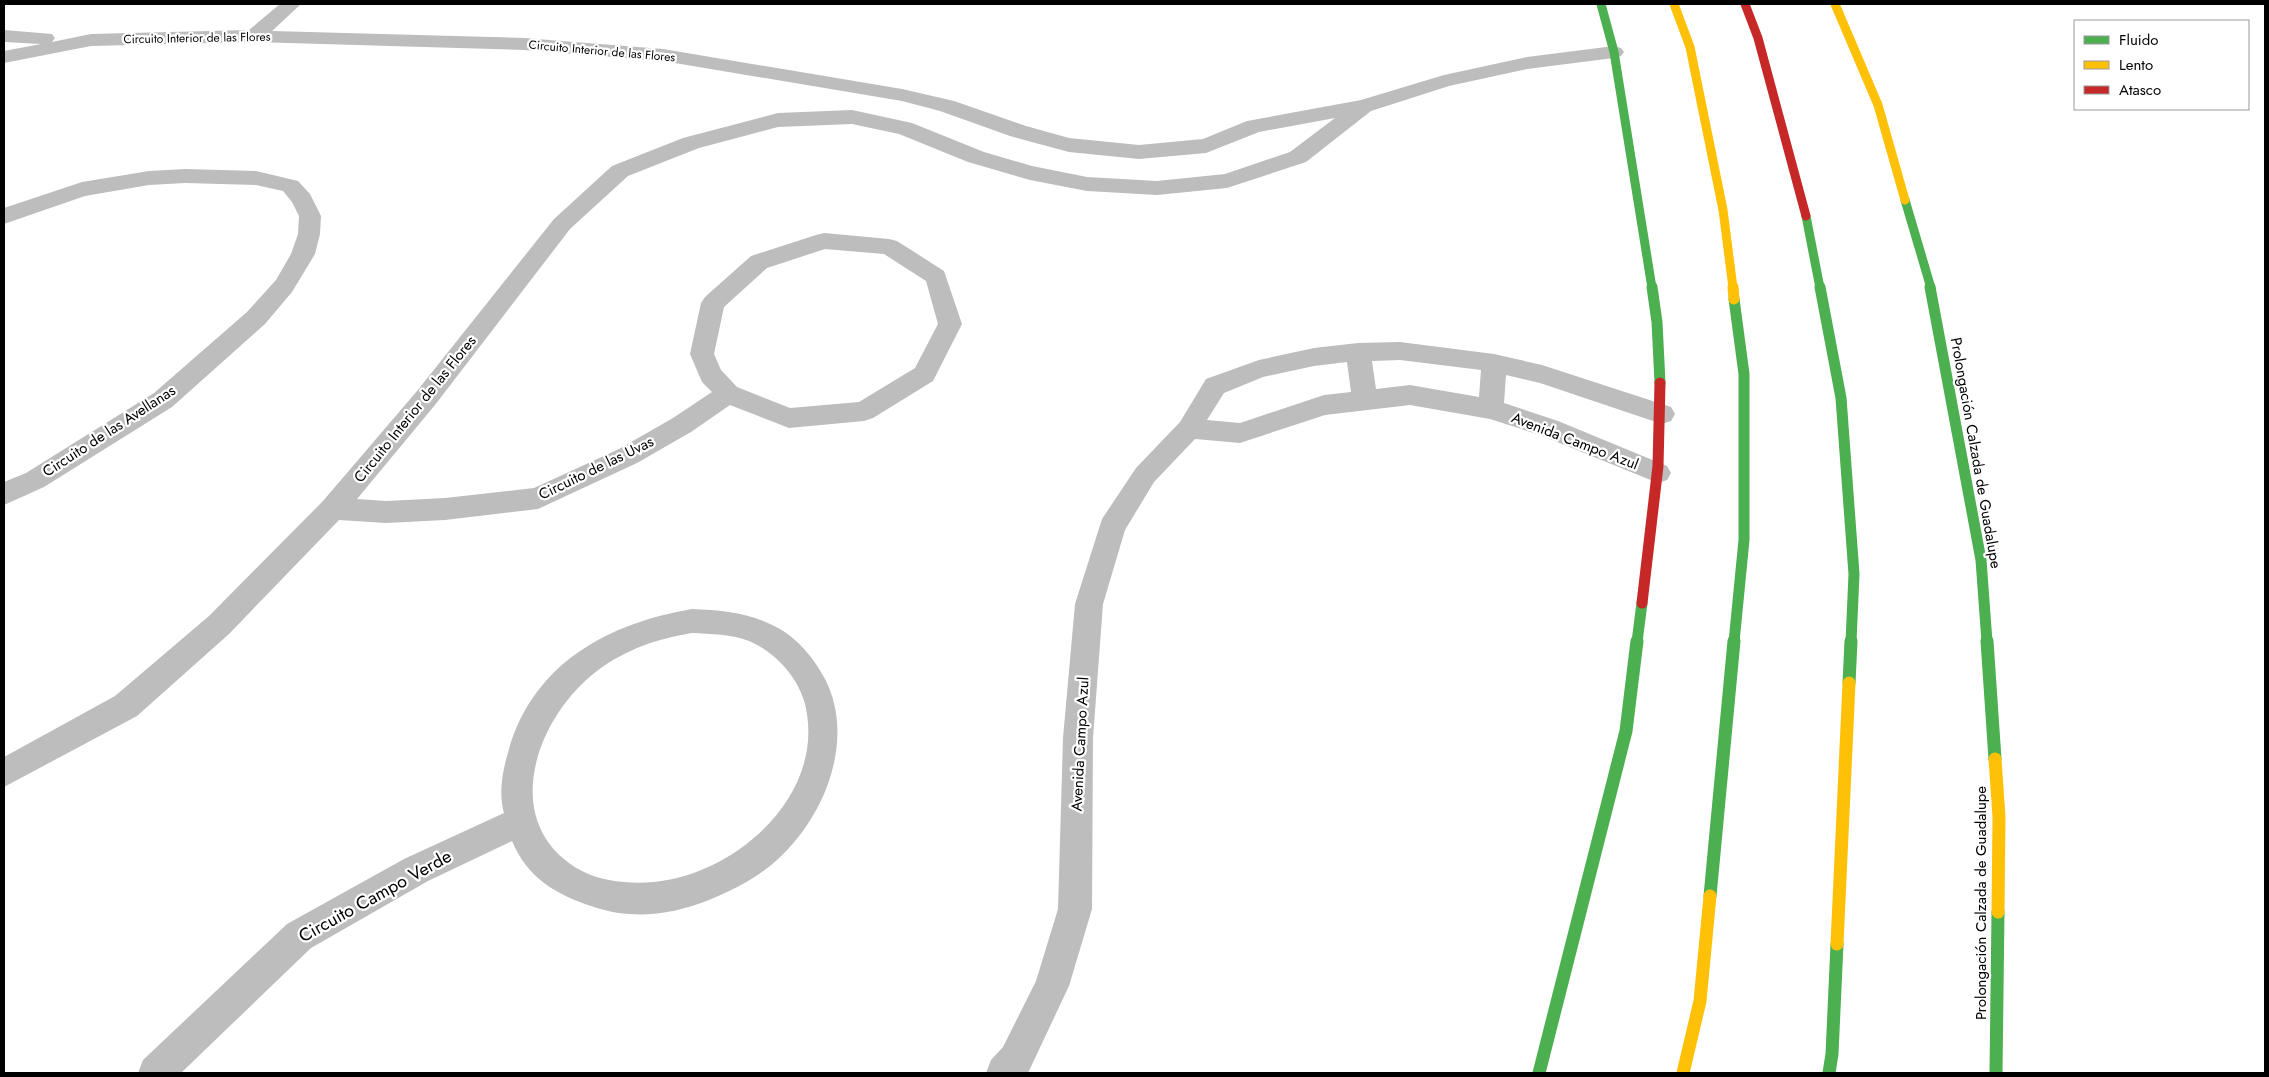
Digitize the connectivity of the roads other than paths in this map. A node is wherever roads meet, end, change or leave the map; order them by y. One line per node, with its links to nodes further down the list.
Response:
1 (291, 4): 7 (street)
2 (1601, 4): 9 (main road)
3 (1674, 4): 30 (main road)
4 (1746, 4): 31 (main road)
5 (1835, 4): 32 (main road, Prolongación Calzada de Guadalupe)
6 (4, 36): 8 (street, Circuito Interior de las Flores)
7 (254, 36): 8 (street, Circuito Interior de las Flores); 11 (street, Circuito Interior de las Flores)
8 (91, 40): 10 (street, Circuito Interior de las Flores)
9 (1614, 52): 12 (street); 20 (main road)
10 (4, 57)
11 (870, 90): 12 (street, Circuito Interior de las Flores); 13 (street)
12 (1364, 106): 13 (street, Circuito Interior de las Flores)
13 (852, 117): 24 (street, Circuito Interior de las Flores)
14 (4, 216): 23 (street, Circuito de las Avellanas)
15 (1358, 352): 16 (street, Avenida Campo Azul); 18 (street); 21 (street, Avenida Campo Azul)
16 (1494, 363): 19 (street, Avenida Campo Azul); 20 (street, Avenida Campo Azul)
17 (728, 394): 17 (street); 24 (street, Circuito de las Uvas)
18 (1365, 400): 19 (street, Avenida Campo Azul); 21 (street, Avenida Campo Azul)
19 (1492, 409): 22 (street, Avenida Campo Azul)
20 (1662, 414): 22 (main road)
21 (1190, 429): 28 (street, Avenida Campo Azul)
22 (1658, 473): 29 (main road)
23 (4, 494)
24 (333, 510): 25 (street, Circuito Interior de las Flores)
25 (4, 773)
26 (520, 821): 26 (street); 27 (street, Circuito Campo Verde)
27 (156, 1073)
28 (1004, 1073)
29 (1539, 1073)
30 (1683, 1073)
31 (1829, 1073)
32 (1996, 1073)

